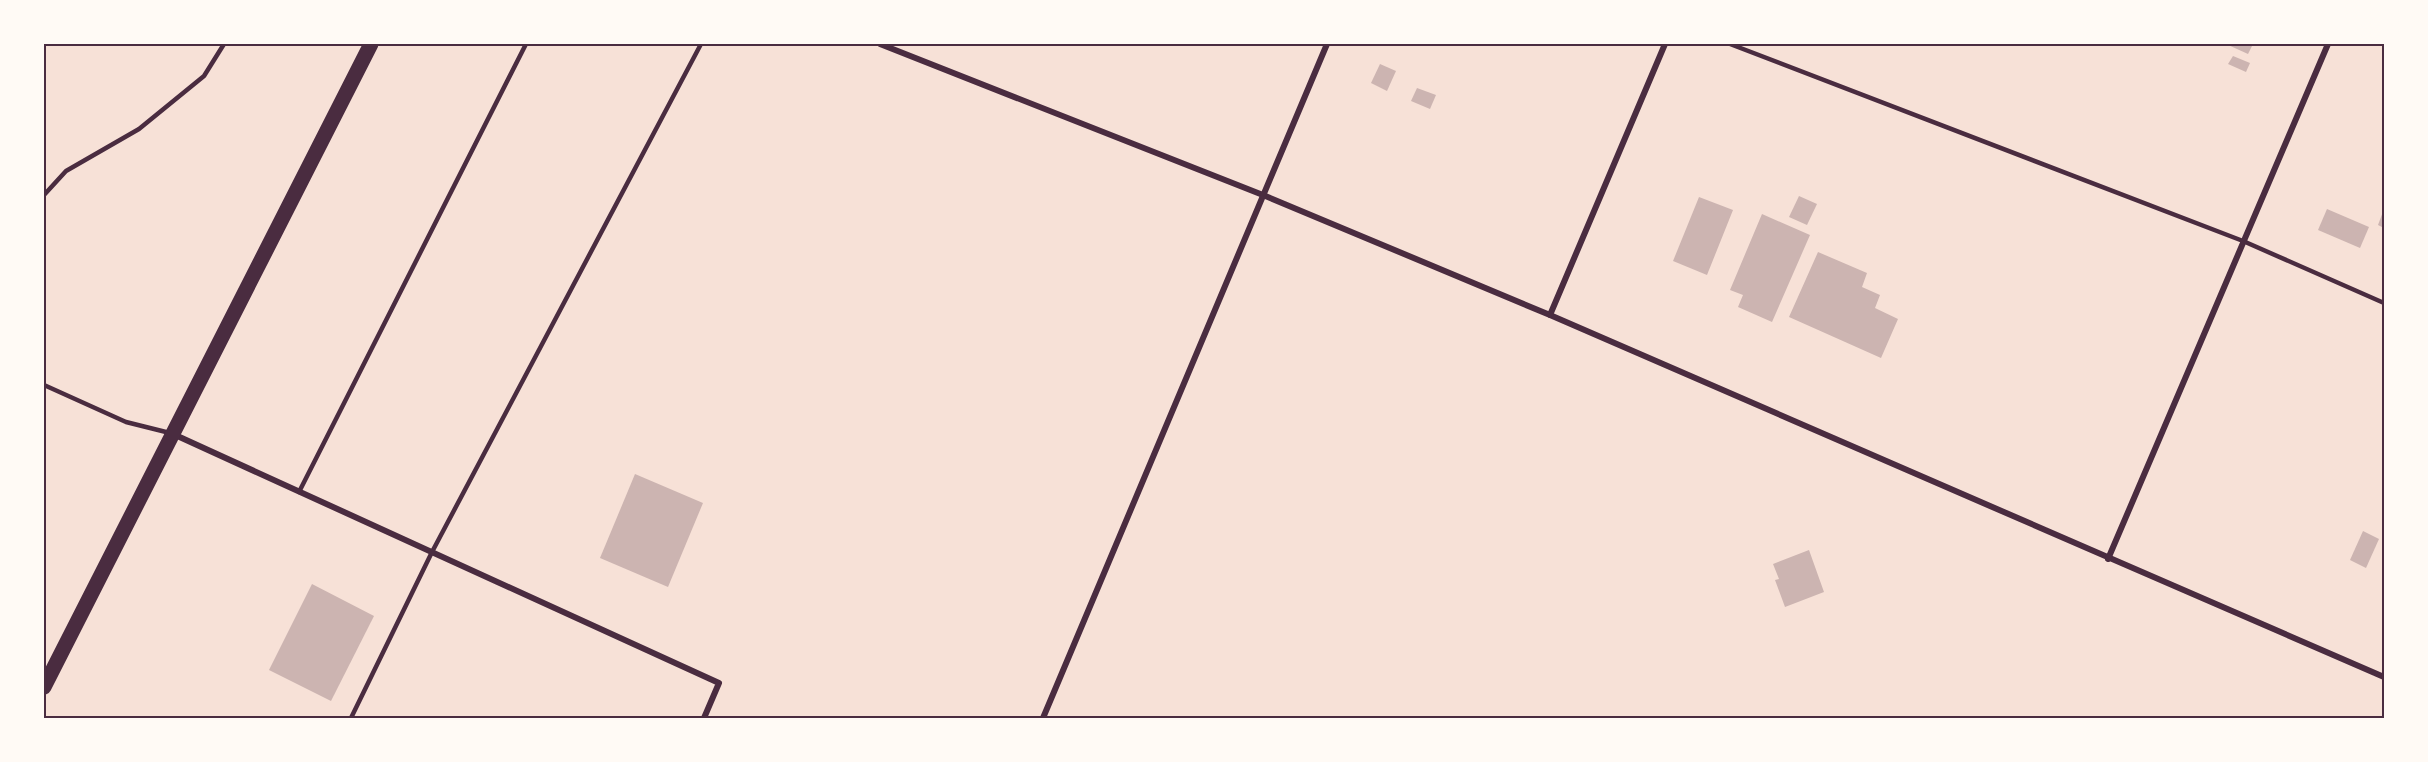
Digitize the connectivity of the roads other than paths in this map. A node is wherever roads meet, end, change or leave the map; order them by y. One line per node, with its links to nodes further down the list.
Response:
1 (224, 44): 10 (lane)
2 (371, 44): 16 (main road)
3 (526, 44): 17 (lane)
4 (701, 44): 18 (lane)
5 (880, 44): 11 (street)
6 (1328, 44): 11 (street)
7 (1665, 44): 14 (street)
8 (1730, 44): 12 (lane)
9 (2328, 44): 12 (street)
10 (44, 195)
11 (1263, 195): 14 (street); 24 (street)
12 (2243, 241): 13 (lane); 19 (street)
13 (2385, 303)
14 (1550, 315): 19 (street)
15 (44, 385): 16 (lane)
16 (172, 434): 17 (street); 21 (main road)
17 (299, 492): 18 (street)
18 (432, 552): 22 (lane); 23 (street)
19 (2108, 559): 20 (street)
20 (2385, 677)
21 (44, 687)
22 (351, 718)
23 (704, 718)
24 (1043, 718)

